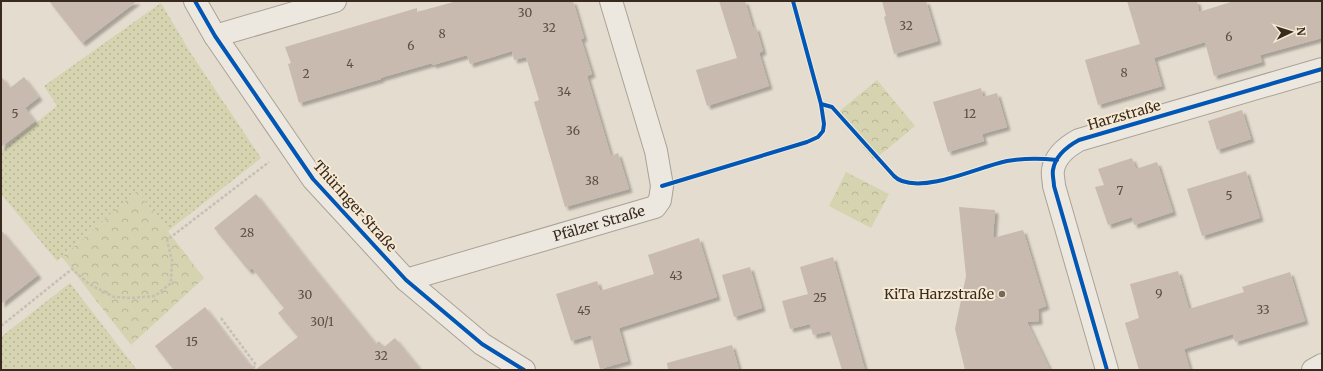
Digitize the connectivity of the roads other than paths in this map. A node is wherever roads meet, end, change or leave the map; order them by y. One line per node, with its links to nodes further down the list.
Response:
1 (195, 1): 4 (street, Thüringer Straße)
2 (335, 1): 4 (street)
3 (611, 1): 6 (street, Pfälzer Straße)
4 (215, 36): 6 (street, Thüringer Straße)
5 (1322, 69): 8 (street, Harzstraße)
6 (406, 280): 7 (street, Thüringer Straße)
7 (524, 370)
8 (1107, 370)

